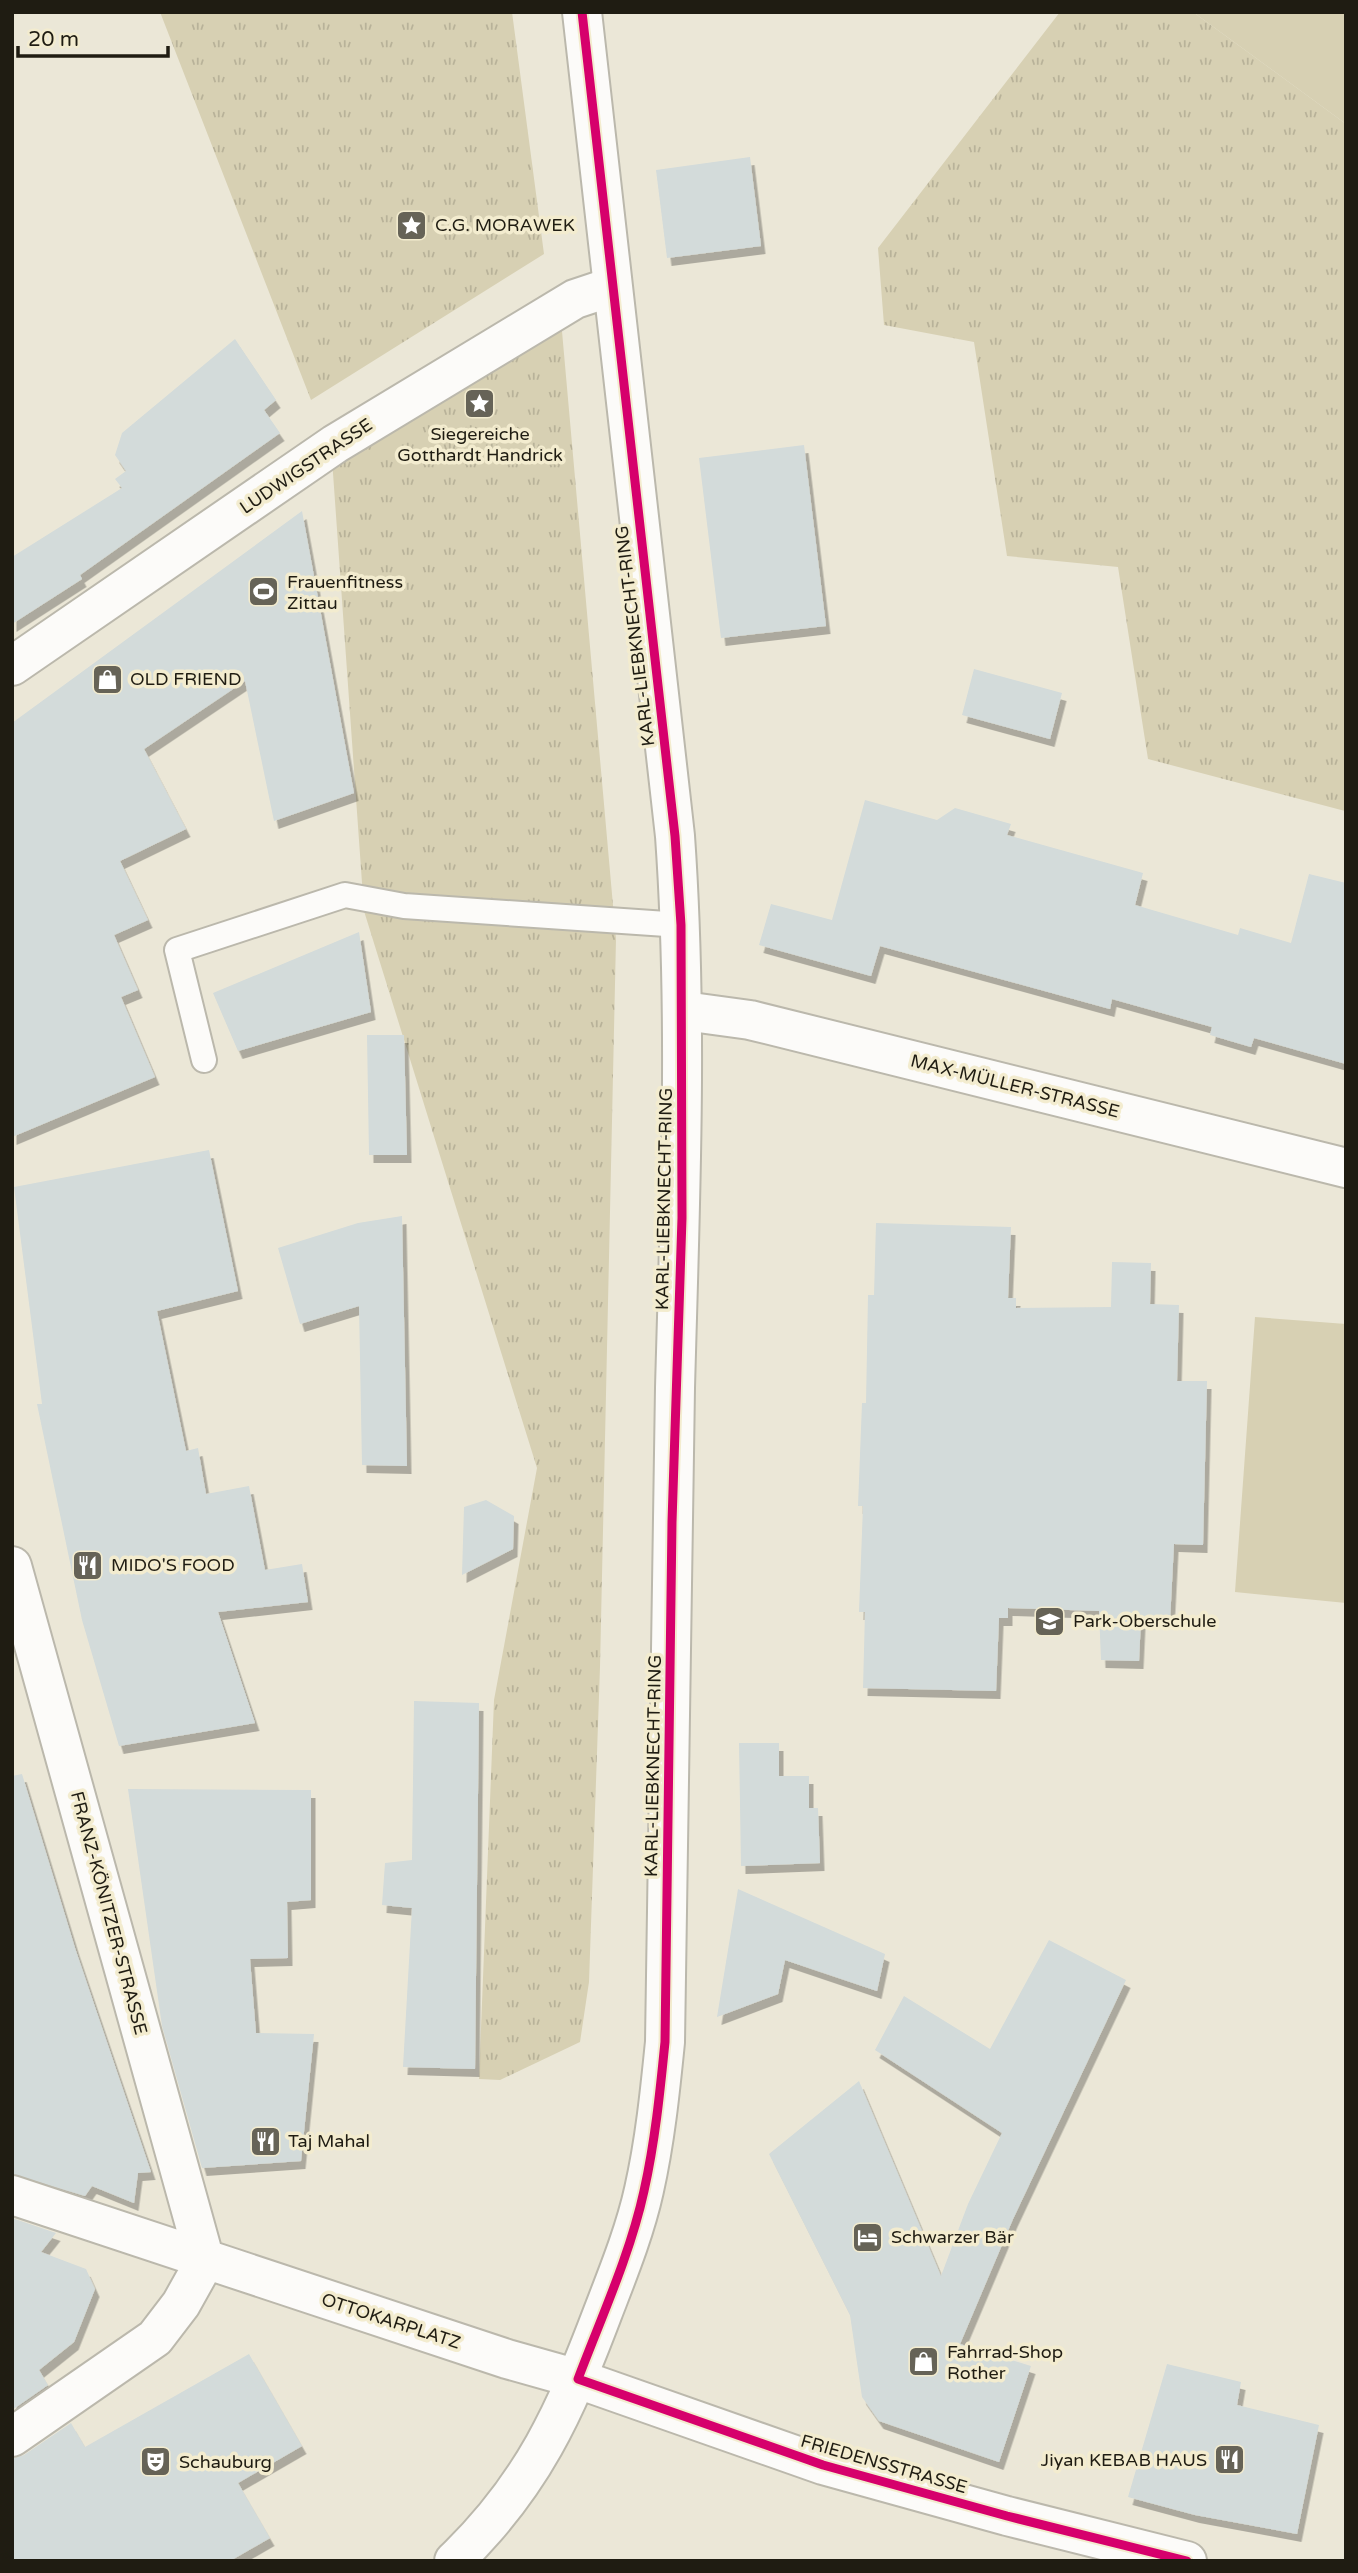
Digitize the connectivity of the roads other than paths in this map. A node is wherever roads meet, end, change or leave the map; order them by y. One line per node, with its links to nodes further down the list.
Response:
1 (582, 12): 2 (main road, KARL-LIEBKNECHT-RING)
2 (611, 287): 3 (main road, LUDWIGSTRASSE); 4 (main road, KARL-LIEBKNECHT-RING)
3 (12, 666)
4 (681, 925): 5 (main road, KARL-LIEBKNECHT-RING); 6 (lane)
5 (684, 1011): 7 (main road, MAX-MÜLLER-STRASSE); 11 (main road, KARL-LIEBKNECHT-RING)
6 (204, 1060)
7 (1346, 1168)
8 (12, 1566): 10 (main road, FRANZ-KÖNITZER-STRASSE)
9 (12, 2195): 10 (main road, OTTOKARPLATZ)
10 (205, 2261): 11 (main road, OTTOKARPLATZ); 12 (main road)
11 (578, 2379): 13 (main road, KARL-LIEBKNECHT-RING); 14 (main road, FRIEDENSSTRASSE)
12 (12, 2437)
13 (454, 2561)
14 (1187, 2561)

